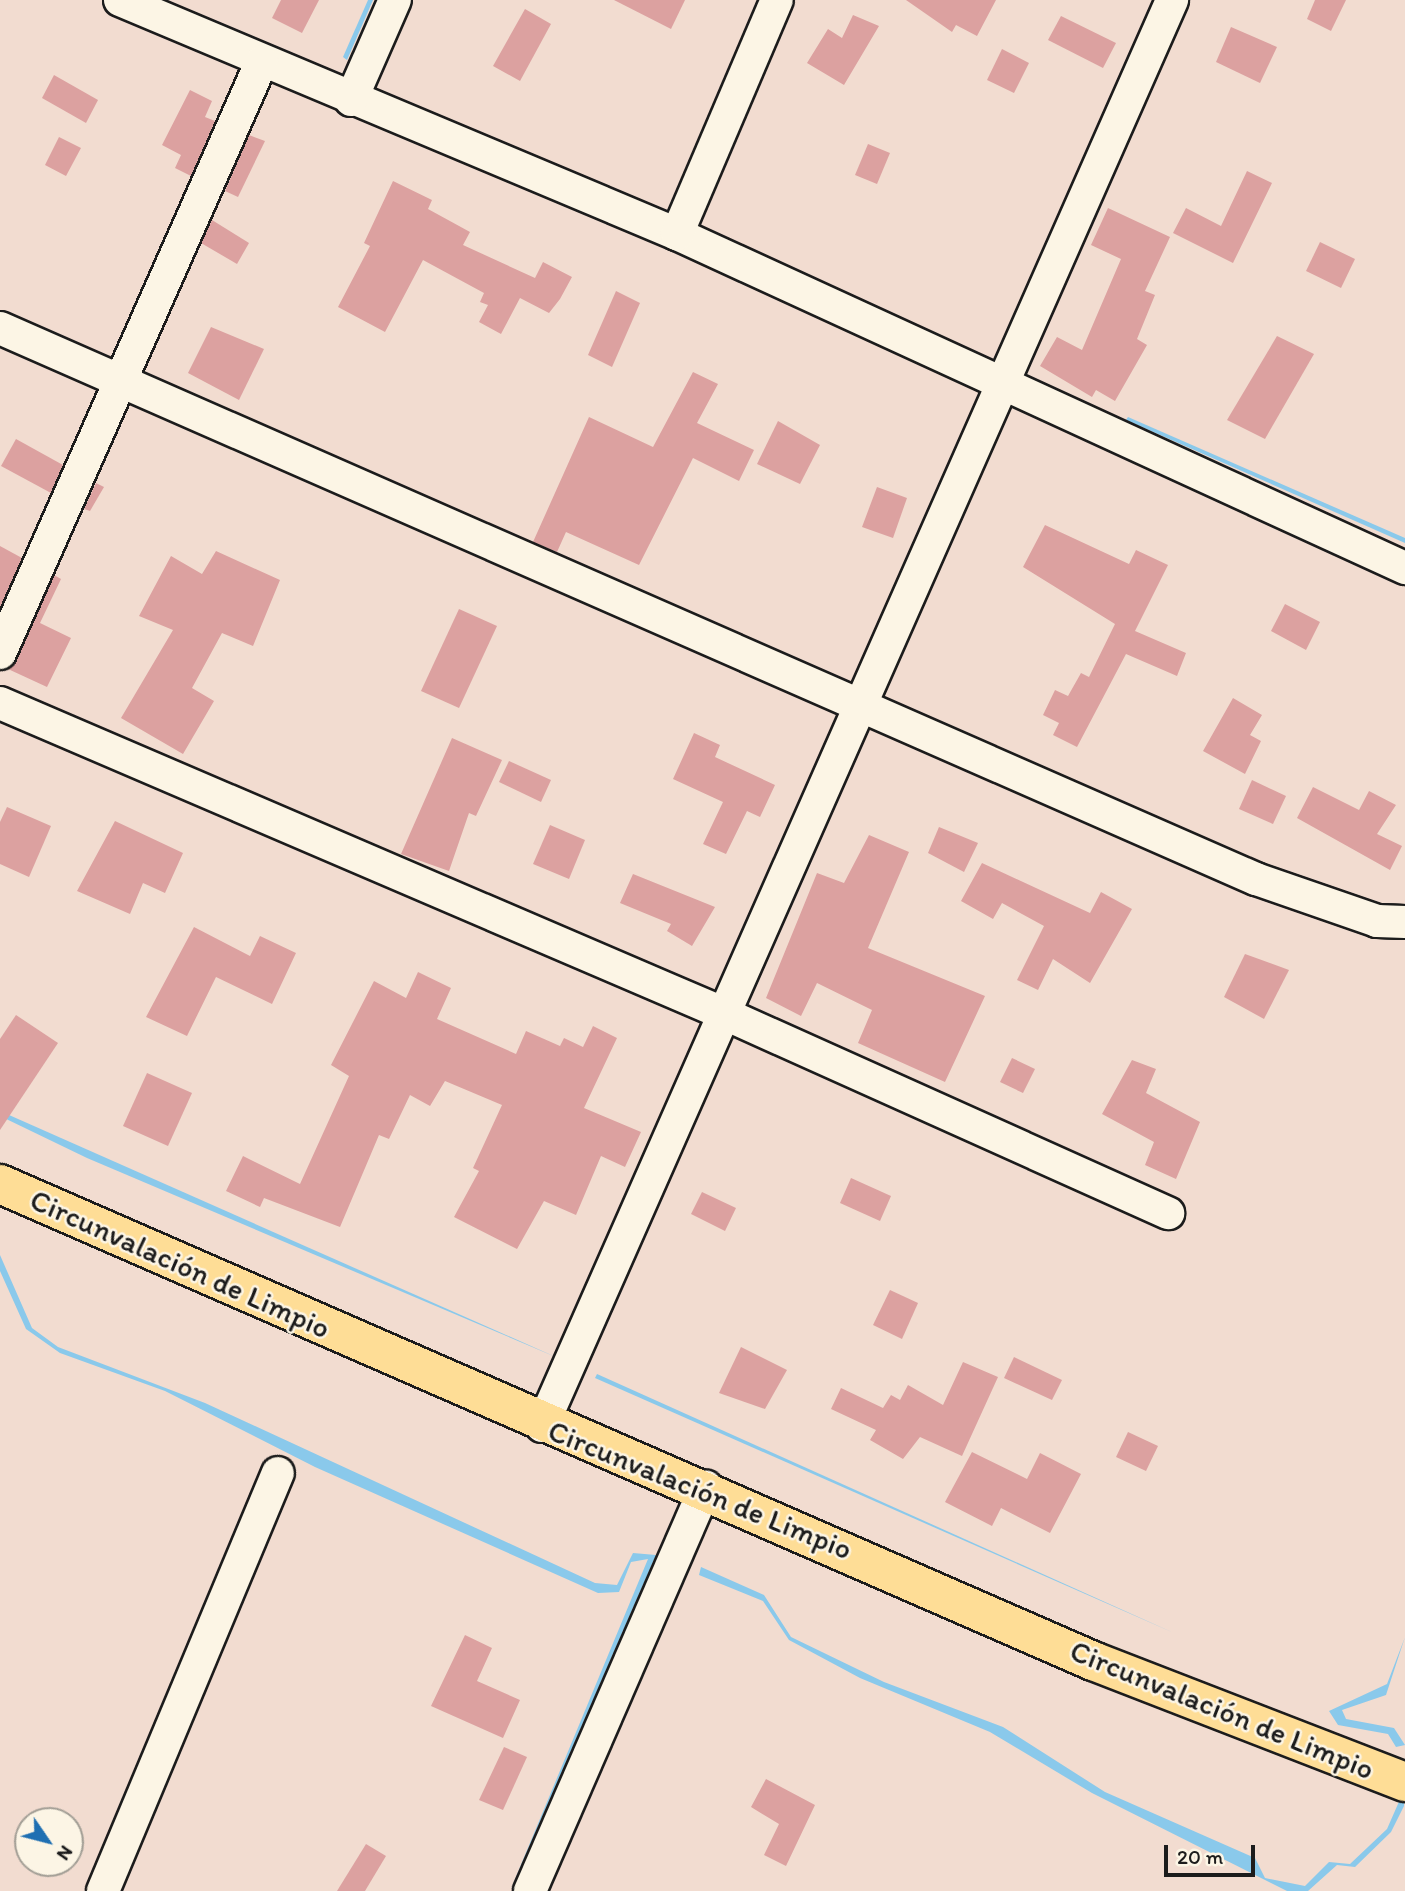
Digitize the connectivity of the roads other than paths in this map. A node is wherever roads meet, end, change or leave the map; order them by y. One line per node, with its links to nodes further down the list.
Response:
1 (120, 0): 5 (street)
2 (395, 0): 6 (street)
3 (777, 0): 7 (street)
4 (1172, 0): 10 (street)
5 (262, 61): 6 (street); 9 (street)
6 (351, 100): 7 (street)
7 (677, 234): 10 (street)
8 (0, 328): 9 (street)
9 (120, 380): 12 (street); 14 (street)
10 (1004, 381): 11 (street); 14 (street)
11 (1405, 568)
12 (0, 653)
13 (0, 703): 16 (street)
14 (862, 704): 15 (street); 16 (street)
15 (1405, 922)
16 (725, 1014): 18 (street); 19 (street)
17 (0, 1184): 19 (highway, Circunvalación de Limpio)
18 (1168, 1213)
19 (542, 1426): 21 (highway, Circunvalación de Limpio)
20 (278, 1473): 23 (street)
21 (706, 1487): 22 (highway, Circunvalación de Limpio); 24 (street)
22 (1405, 1782)
23 (103, 1891)
24 (530, 1891)

